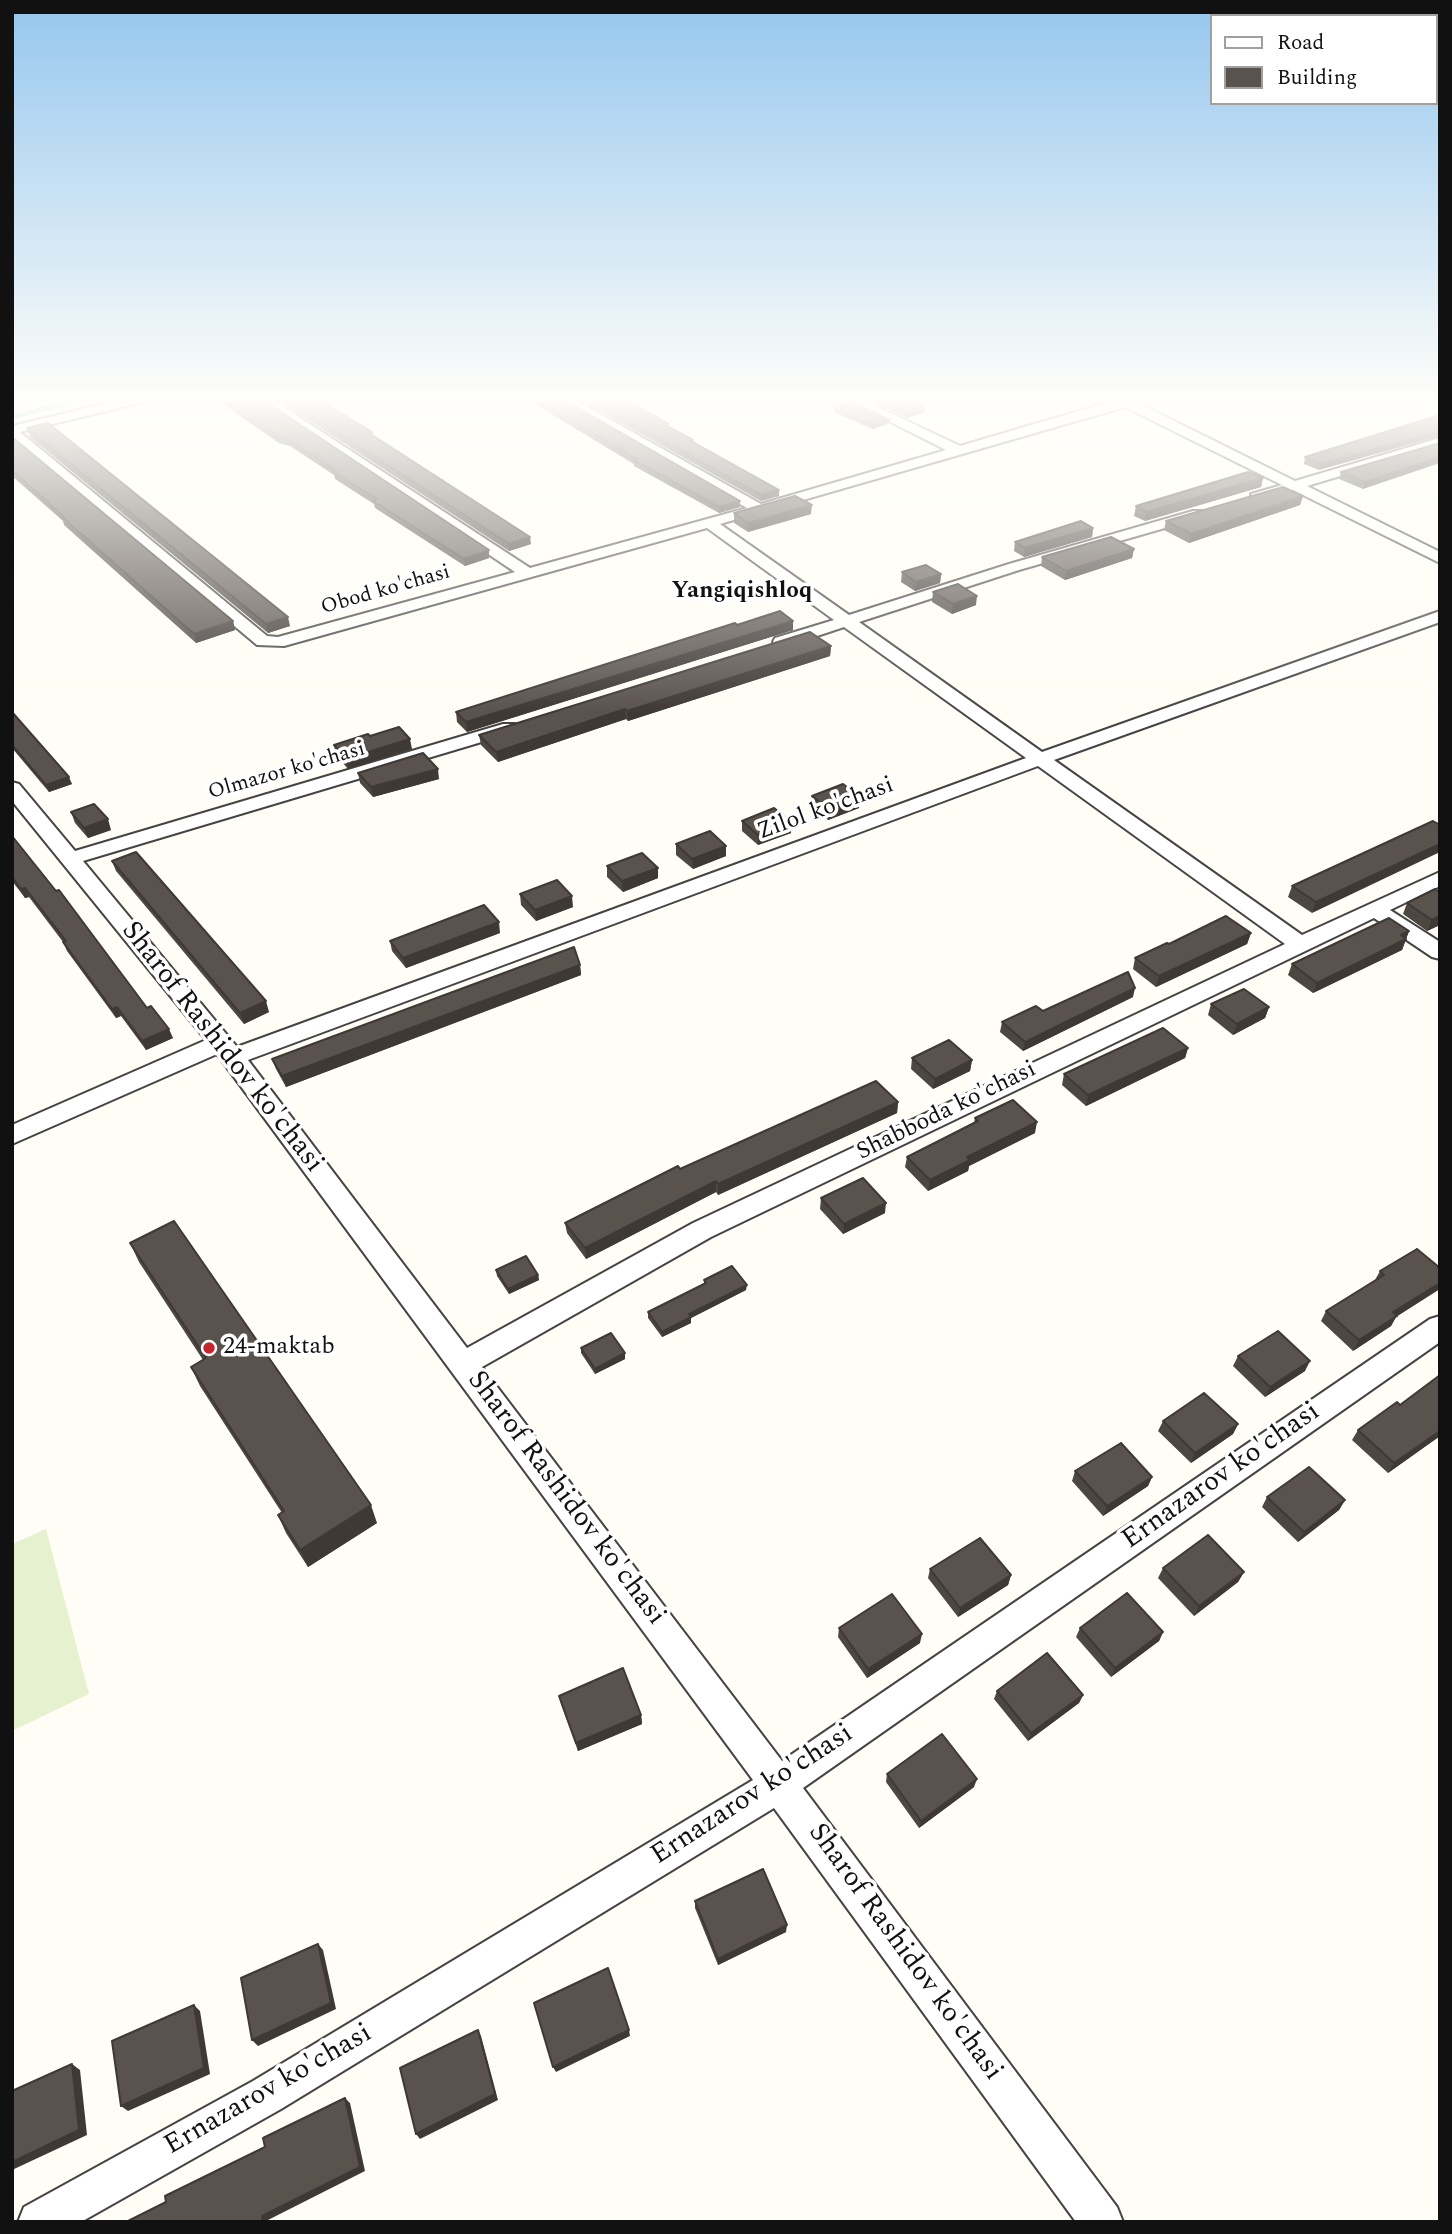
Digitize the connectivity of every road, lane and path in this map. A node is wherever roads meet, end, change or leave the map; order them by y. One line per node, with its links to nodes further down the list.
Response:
1 (99, 504): 10 (street, Obod ko'chasi)
2 (423, 504): 10 (street)
3 (751, 504): 6 (street)
4 (771, 504): 6 (street, Obod ko'chasi)
5 (1332, 504): 9 (street)
6 (758, 508): 8 (street, Obod ko'chasi)
7 (1215, 509): 12 (street)
8 (709, 523): 10 (street, Obod ko'chasi); 12 (street)
9 (1440, 558)
10 (526, 572)
11 (1440, 616): 15 (street, Zilol ko'chasi)
12 (848, 620): 13 (street); 15 (street)
13 (763, 649)
14 (531, 722): 17 (street, Olmazor ko'chasi)
15 (1040, 760): 20 (street); 22 (street, Zilol ko'chasi)
16 (12, 788): 17 (street, Sharof Rashidov ko'chasi)
17 (70, 859): 22 (street, Sharof Rashidov ko'chasi)
18 (1440, 878): 19 (street, Shabboda ko'chasi)
19 (1375, 910): 20 (street, Shabboda ko'chasi); 21 (street)
20 (1301, 945): 25 (street, Shabboda ko'chasi)
21 (1440, 952)
22 (227, 1050): 23 (street, Zilol ko'chasi); 25 (street, Sharof Rashidov ko'chasi)
23 (12, 1135)
24 (1440, 1327): 26 (street, Ernazarov ko'chasi)
25 (463, 1364): 26 (street, Sharof Rashidov ko'chasi)
26 (779, 1784): 27 (street, Ernazarov ko'chasi); 28 (street, Sharof Rashidov ko'chasi)
27 (39, 2222)
28 (1102, 2222)

